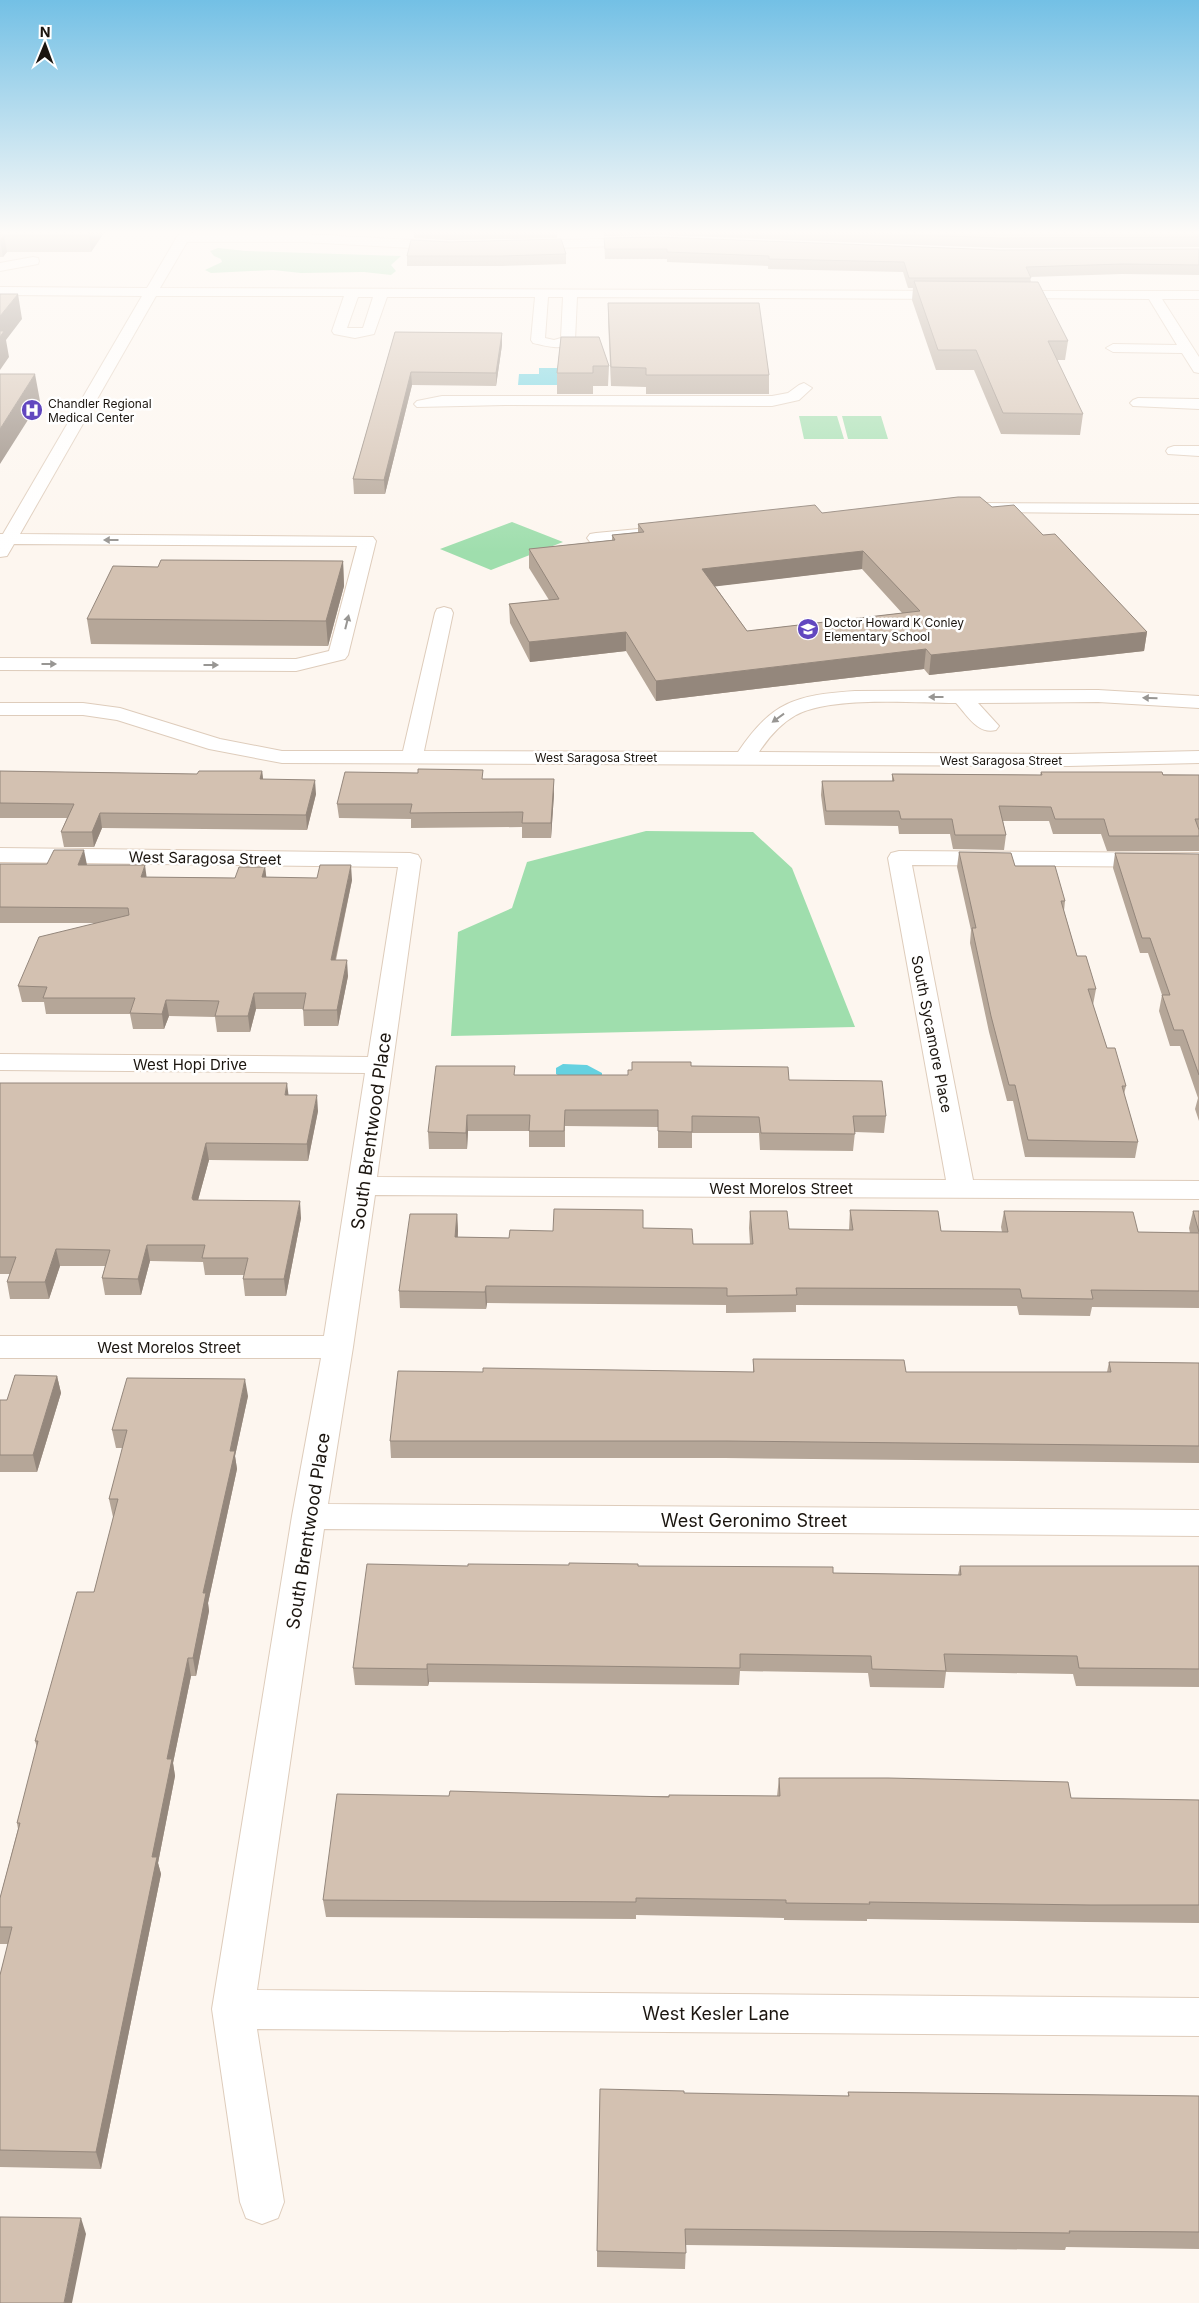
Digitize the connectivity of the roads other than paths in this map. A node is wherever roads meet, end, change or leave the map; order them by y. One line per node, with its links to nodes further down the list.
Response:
1 (124, 337): 16 (street)
2 (1179, 337): 4 (street)
3 (1112, 348): 4 (street)
4 (1186, 349): 5 (street)
5 (1199, 369)
6 (804, 388): 7 (street)
7 (422, 404)
8 (1138, 404): 9 (street)
9 (1199, 404)
10 (1174, 451): 11 (street)
11 (1199, 451)
12 (964, 508): 13 (street)
13 (1199, 509)
14 (664, 531): 15 (street)
15 (596, 538)
16 (3, 544): 18 (street, one-way to 16)
17 (444, 612): 23 (street)
18 (0, 664)
19 (962, 697): 20 (street, one-way to 19); 22 (street); 25 (street, one-way to 25)
20 (1199, 702)
21 (0, 709): 23 (street, West Saragosa Street)
22 (989, 726)
23 (412, 756): 25 (street, West Saragosa Street)
24 (1199, 756): 25 (street, West Saragosa Street)
25 (744, 759)
26 (0, 855): 27 (street, West Saragosa Street)
27 (410, 860): 30 (street, South Brentwood Place)
28 (1199, 860): 32 (street, South Sycamore Place)
29 (0, 1062): 30 (street, West Hopi Drive)
30 (380, 1065): 31 (street, South Brentwood Place)
31 (363, 1186): 32 (street, West Morelos Street); 35 (street, South Brentwood Place)
32 (962, 1188): 33 (street, West Morelos Street)
33 (1199, 1190)
34 (0, 1347): 35 (street, West Morelos Street)
35 (338, 1347): 36 (street, South Brentwood Place)
36 (309, 1516): 37 (street, West Geronimo Street); 38 (street, South Brentwood Place)
37 (1199, 1523)
38 (233, 2009): 39 (street, West Kesler Lane); 40 (street, South Brentwood Place)
39 (1199, 2017)
40 (262, 2202)

